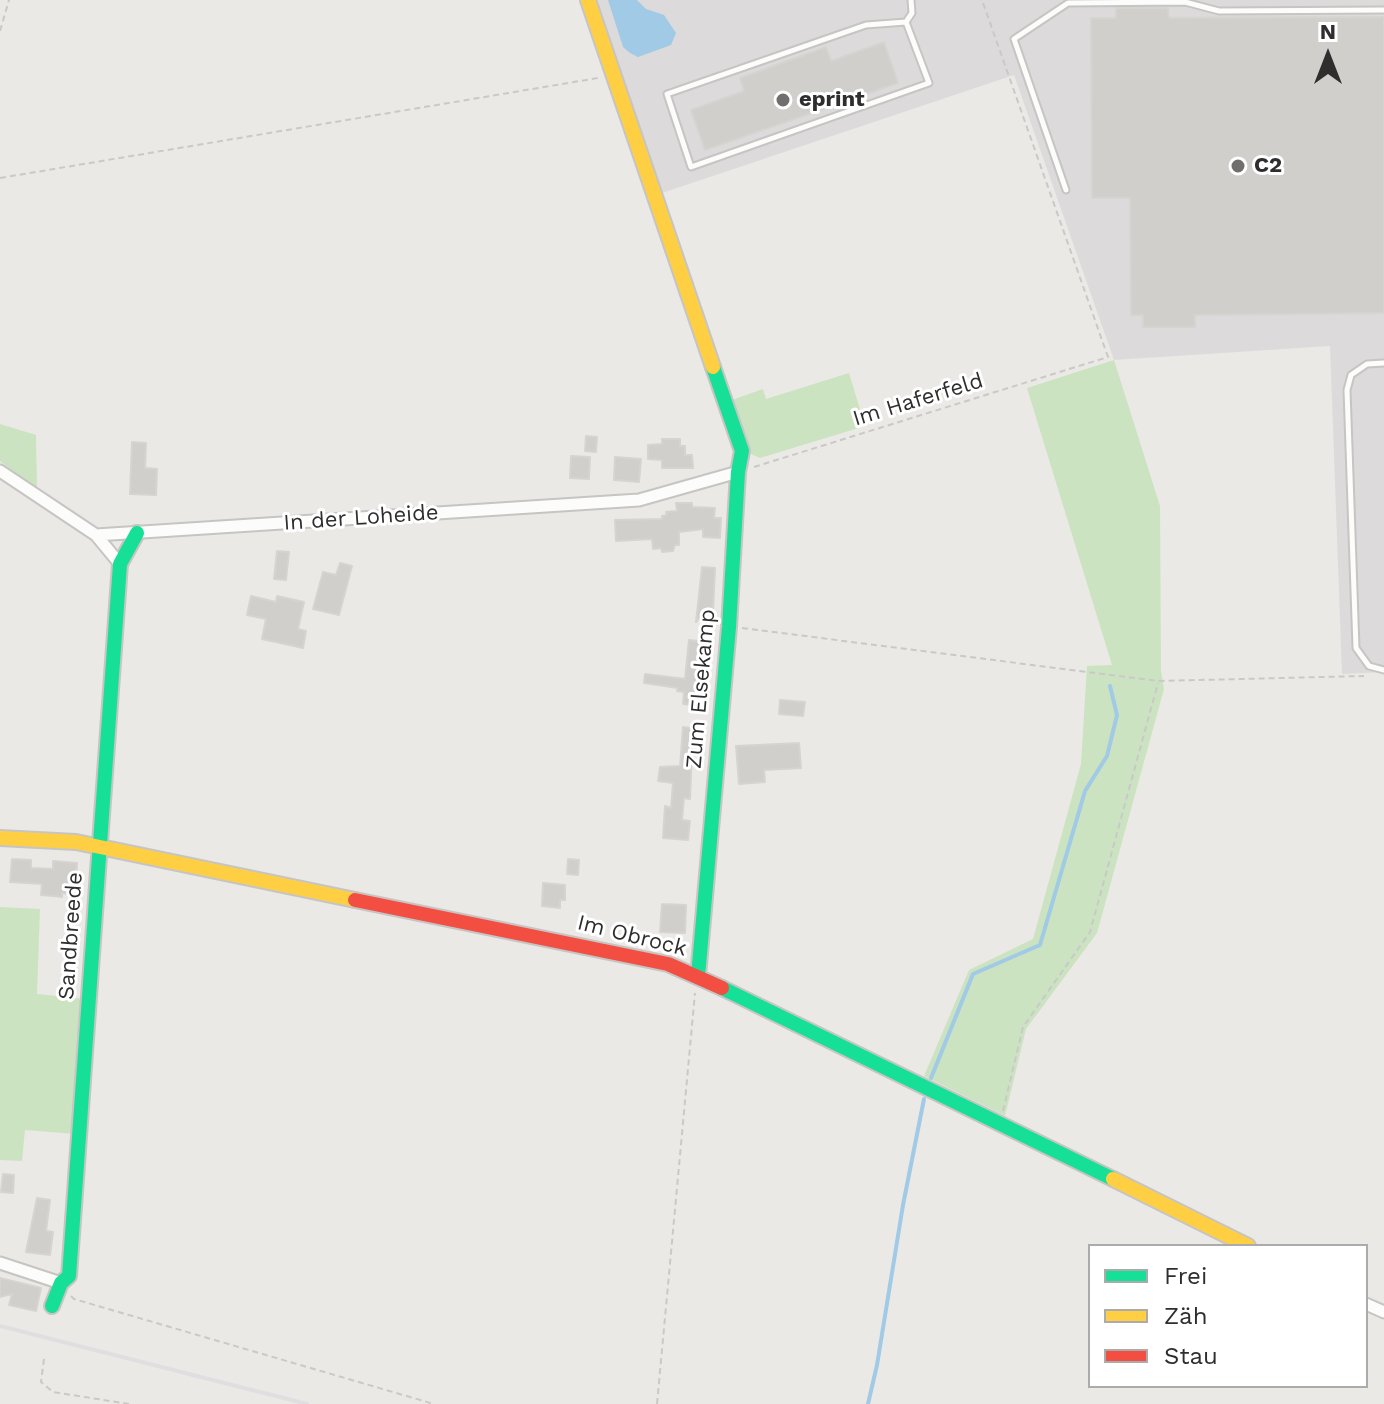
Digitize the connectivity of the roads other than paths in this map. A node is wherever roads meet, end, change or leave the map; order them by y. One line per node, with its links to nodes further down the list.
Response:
1 (588, 0): 8 (street, Zum Elsekamp)
2 (911, 0): 4 (lane)
3 (1384, 10): 5 (lane)
4 (906, 22): 4 (lane)
5 (1066, 190)
6 (1384, 363): 12 (lane)
7 (0, 471): 10 (street)
8 (738, 472): 9 (street, In der Loheide); 15 (street, Zum Elsekamp)
9 (137, 533): 10 (street, In der Loheide); 11 (street, Sandbreede)
10 (96, 535): 11 (street)
11 (120, 564): 14 (street, Sandbreede)
12 (1384, 670)
13 (0, 838): 14 (street, Im Obrock)
14 (100, 848): 15 (street, Im Obrock); 18 (street, Sandbreede)
15 (698, 976): 16 (street, Im Obrock)
16 (1244, 1244)
17 (0, 1263): 18 (street)
18 (61, 1283): 19 (street, Sandbreede)
19 (52, 1306)

